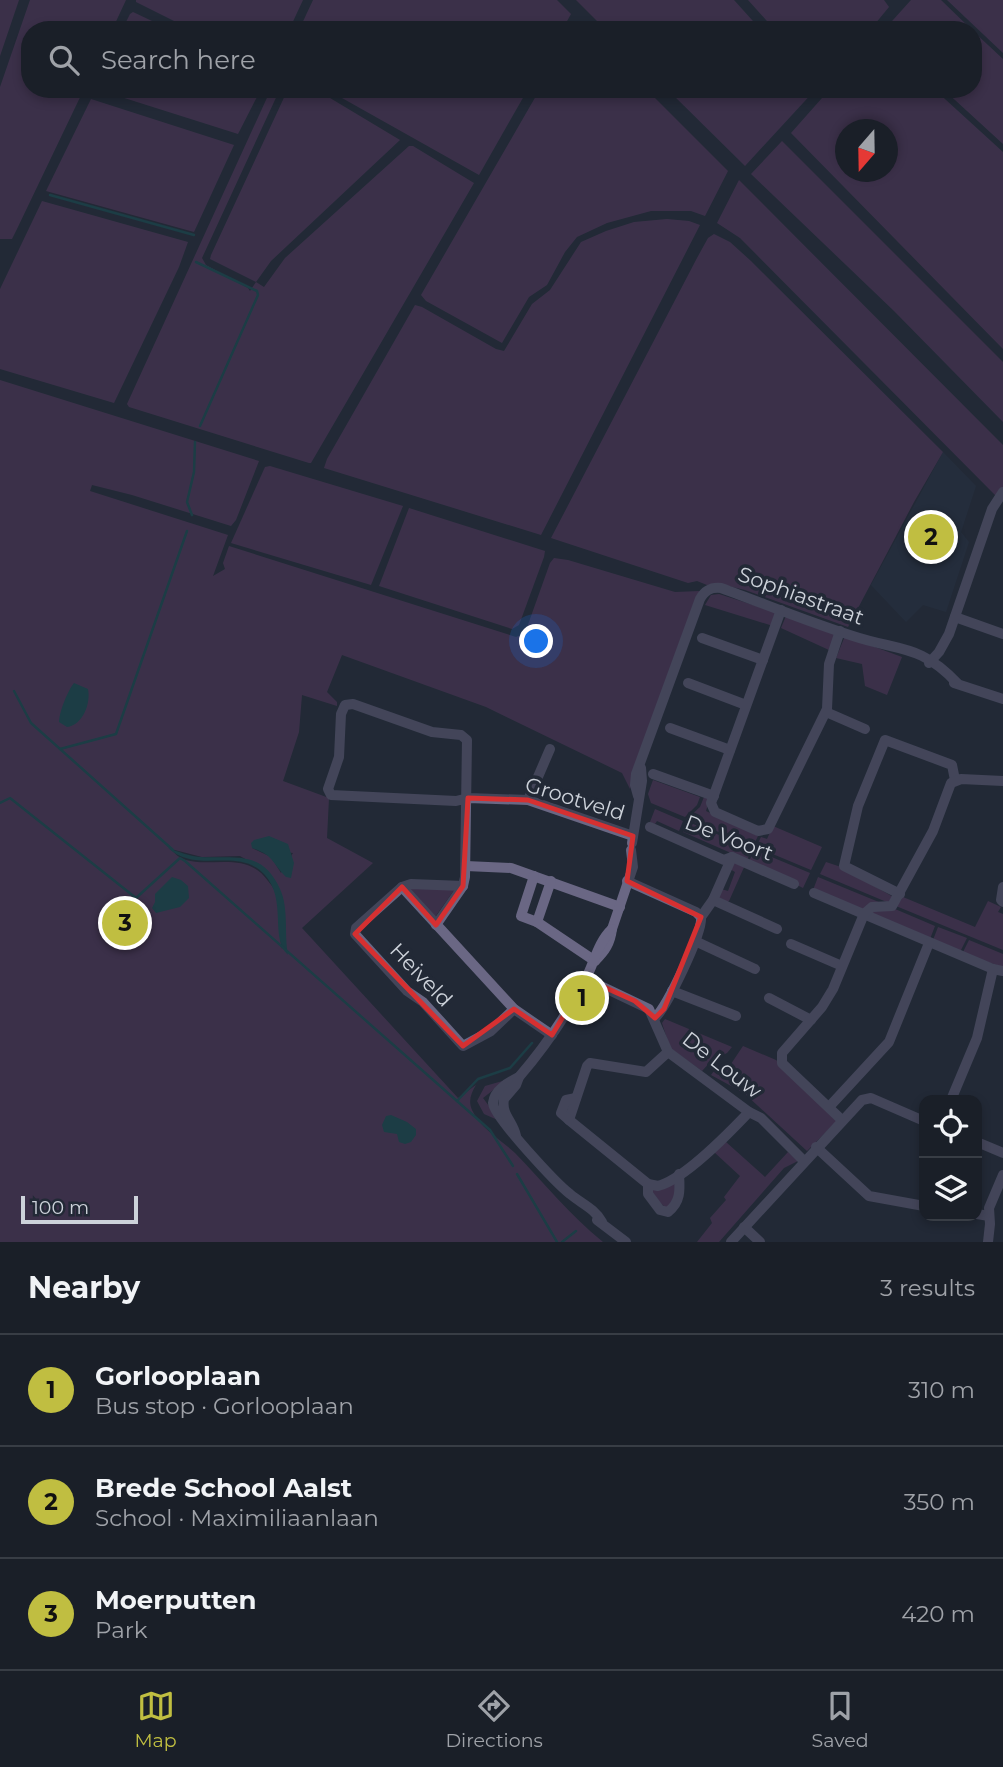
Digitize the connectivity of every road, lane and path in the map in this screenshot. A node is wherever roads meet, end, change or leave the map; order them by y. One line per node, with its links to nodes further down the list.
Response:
1 (1003, 492): 3 (street)
2 (781, 610): 4 (street, Sophiastraat); 7 (street); 24 (street, Sophiastraat)
3 (955, 617): 5 (street); 8 (street)
4 (840, 631): 8 (street, Sophiastraat); 12 (street)
5 (1003, 634)
6 (702, 638): 7 (street)
7 (763, 660): 11 (street)
8 (929, 662): 10 (street, Sophiastraat)
9 (688, 683): 11 (street)
10 (1003, 699)
11 (746, 705): 16 (street)
12 (826, 712): 14 (street); 20 (street)
13 (670, 727): 16 (street)
14 (864, 729)
15 (550, 749): 22 (street)
16 (730, 750): 20 (street)
17 (653, 774): 20 (street)
18 (956, 780): 19 (street); 35 (street); 35 (street)
19 (1003, 781)
20 (714, 796)
21 (468, 798): 21 (street); 22 (street, Grootveld); 26 (street)
22 (528, 800): 24 (street, Grootveld)
23 (650, 827): 25 (street, De Voort)
24 (633, 836): 29 (street)
25 (733, 857): 30 (street, De Voort); 36 (street)
26 (466, 866): 27 (street); 31 (street)
27 (534, 876): 28 (street); 41 (street)
28 (551, 881): 38 (street); 41 (street)
29 (627, 881): 38 (street); 40 (street)
30 (794, 884)
31 (463, 886): 32 (street); 42 (street)
32 (402, 887): 42 (street); 54 (street, Heiveld)
33 (1003, 887): 37 (street)
34 (814, 893): 39 (street)
35 (900, 894): 39 (street)
36 (713, 900): 40 (street); 43 (street)
37 (1003, 902)
38 (620, 907): 47 (street)
39 (864, 914): 45 (street); 48 (street)
40 (701, 918): 44 (street)
41 (537, 922): 47 (street)
42 (436, 925): 54 (street)
43 (777, 929)
44 (695, 941): 49 (street); 52 (street)
45 (929, 943): 50 (street); 61 (street)
46 (791, 944): 48 (street)
47 (595, 961): 51 (street)
48 (842, 966): 57 (street)
49 (755, 969)
50 (998, 970): 60 (street)
51 (586, 979): 56 (street); 58 (street)
52 (672, 991): 55 (street); 56 (street)
53 (769, 999): 57 (street)
54 (514, 1009): 58 (street)
55 (736, 1016)
56 (655, 1018): 59 (street, De Louw)
57 (811, 1020): 61 (street)
58 (552, 1035): 76 (street)
59 (668, 1052): 62 (street, De Louw); 71 (street)
60 (953, 1095)
61 (829, 1107): 63 (street)
62 (749, 1112): 68 (street, De Louw); 69 (street)
63 (842, 1119): 64 (street); 66 (street)
64 (919, 1119)
65 (982, 1144): 67 (street)
66 (816, 1147): 68 (street); 72 (street)
67 (1003, 1153)
68 (804, 1161): 75 (street)
69 (679, 1174): 71 (street); 71 (street)
70 (1003, 1174): 74 (street)
71 (648, 1184)
72 (919, 1205)
73 (982, 1215): 74 (street)
74 (989, 1216): 79 (street)
75 (744, 1227): 77 (street); 78 (street)
76 (626, 1242)
77 (731, 1242)
78 (760, 1242)
79 (988, 1242)

